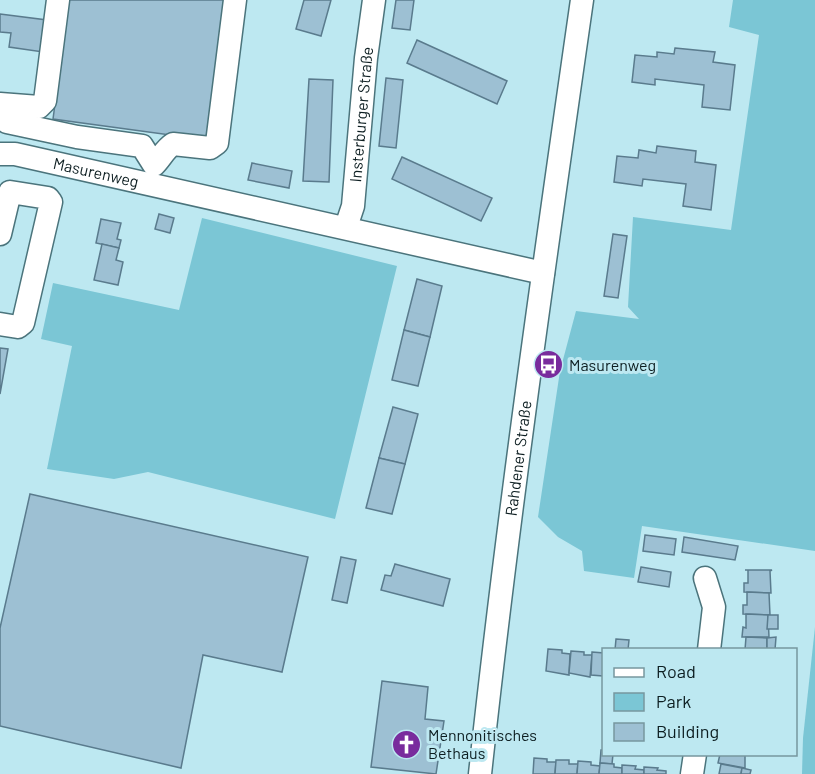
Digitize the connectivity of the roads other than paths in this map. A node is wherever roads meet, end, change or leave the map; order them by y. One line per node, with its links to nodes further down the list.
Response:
1 (58, 0): 5 (street)
2 (235, 0): 8 (street)
3 (374, 0): 10 (street, Insterburger Straße)
4 (582, 0): 12 (street, Rahdener Straße)
5 (0, 104)
6 (0, 112): 8 (street)
7 (0, 154): 8 (street, Masurenweg)
8 (152, 174): 10 (street, Masurenweg)
9 (5, 187): 11 (street); 13 (street)
10 (346, 227): 12 (street, Masurenweg)
11 (0, 234)
12 (543, 273): 17 (street, Rahdener Straße)
13 (0, 324)
14 (705, 578): 15 (street)
15 (709, 648)
16 (695, 756): 18 (street)
17 (480, 774)
18 (692, 774)

